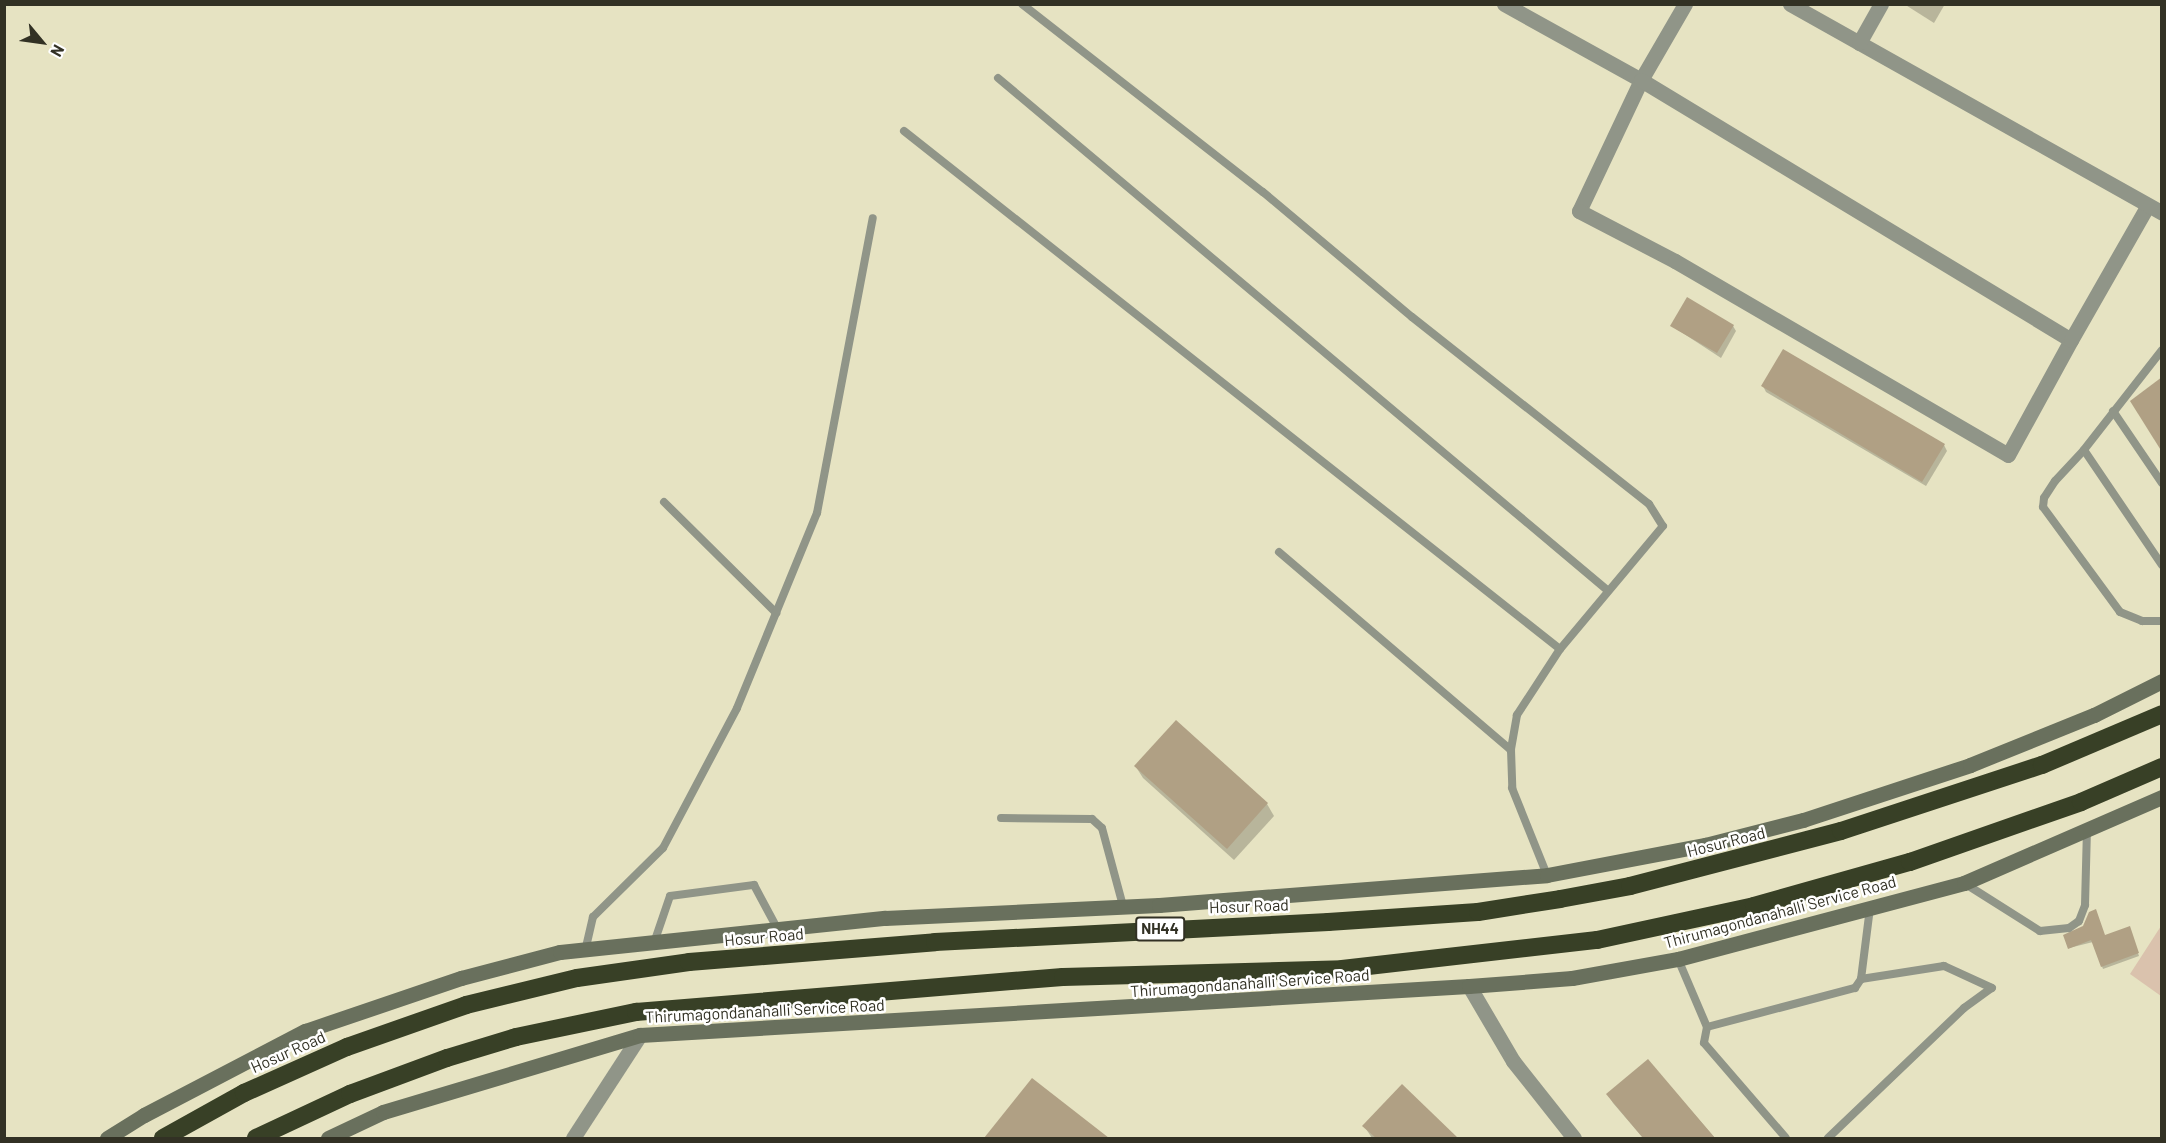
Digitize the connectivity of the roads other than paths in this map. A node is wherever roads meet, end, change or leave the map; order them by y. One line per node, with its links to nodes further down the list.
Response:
1 (1022, 4): 20 (lane)
2 (1504, 4): 8 (street)
3 (1685, 4): 8 (street)
4 (1790, 4): 6 (street)
5 (1881, 4): 6 (street)
6 (1859, 43): 10 (street)
7 (998, 78): 20 (lane)
8 (1641, 80): 12 (street); 12 (street)
9 (904, 130): 23 (lane)
10 (2155, 209): 12 (street)
11 (873, 218): 21 (lane)
12 (2071, 340)
13 (2162, 350): 14 (lane)
14 (2113, 411): 15 (lane); 16 (lane)
15 (2084, 450): 19 (lane); 22 (lane)
16 (2162, 483)
17 (664, 502): 21 (lane)
18 (1279, 552): 26 (lane)
19 (2160, 560)
20 (1606, 590): 23 (lane)
21 (776, 613): 37 (lane)
22 (2162, 621)
23 (1560, 649): 26 (lane)
24 (2162, 681): 31 (street)
25 (2162, 714): 44 (highway, Hosur Road / NH44)
26 (1511, 750): 31 (lane)
27 (2162, 767): 45 (highway)
28 (2162, 797): 30 (street, Thirumagondanahalli Service Road)
29 (1001, 818): 33 (lane)
30 (2087, 830): 32 (street, Thirumagondanahalli Service Road); 32 (lane)
31 (1547, 875): 33 (street)
32 (1964, 883): 34 (street, Thirumagondanahalli Service Road)
33 (1123, 906): 35 (street)
34 (1870, 908): 38 (street, Thirumagondanahalli Service Road); 39 (lane)
35 (777, 928): 36 (street); 36 (lane)
36 (655, 940): 37 (street)
37 (586, 947): 43 (street)
38 (1678, 959): 40 (street, Thirumagondanahalli Service Road); 41 (lane)
39 (1861, 979): 41 (lane); 50 (lane)
40 (1469, 986): 42 (street, Thirumagondanahalli Service Road); 48 (street)
41 (1707, 1026): 49 (lane)
42 (640, 1035): 46 (street, Thirumagondanahalli Service Road); 47 (street)
43 (107, 1138)
44 (163, 1138)
45 (256, 1138)
46 (328, 1138)
47 (573, 1138)
48 (1574, 1138)
49 (1786, 1138)
50 (1828, 1138)

